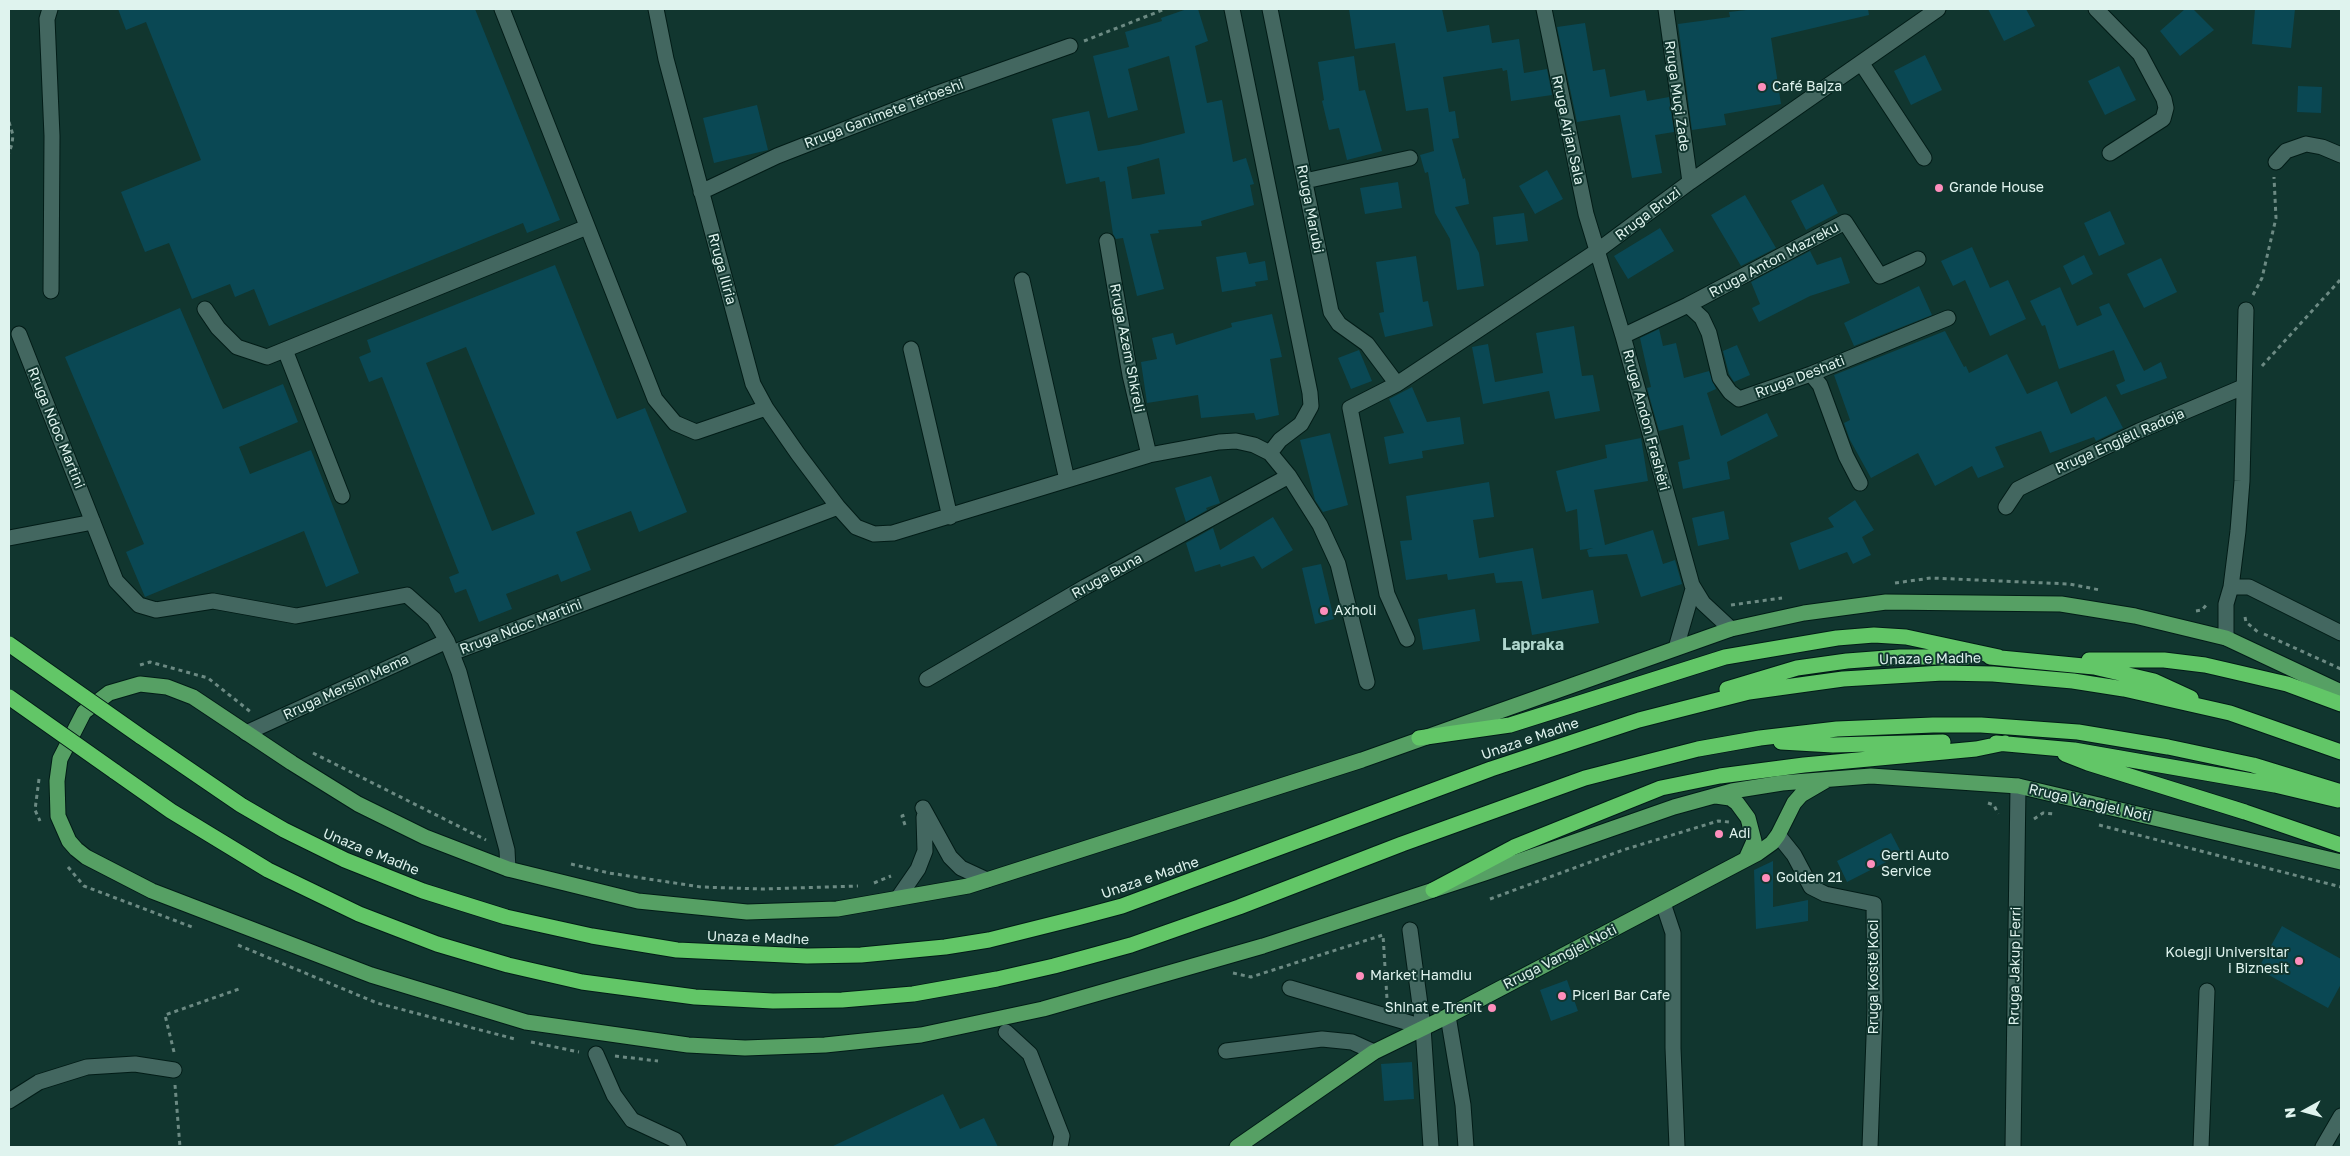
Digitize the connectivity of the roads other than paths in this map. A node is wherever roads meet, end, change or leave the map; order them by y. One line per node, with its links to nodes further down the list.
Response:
1 (50, 9): 25 (street)
2 (502, 9): 20 (street)
3 (656, 9): 19 (street, Rruga Iliria)
4 (1232, 9): 38 (street)
5 (1270, 9): 17 (street, Rruga Marubi)
6 (1544, 9): 22 (street, Rruga Arjan Sala)
7 (1666, 9): 18 (street, Rruga Muçi Zade)
8 (1938, 9): 11 (street, Rruga Bruzi)
9 (2096, 9): 12 (street)
10 (1070, 46): 19 (street, Rruga Ganimete Tërbeshi)
11 (1862, 64): 15 (street); 18 (street, Rruga Bruzi)
12 (2110, 153)
13 (2341, 154): 16 (street)
14 (1410, 158): 17 (street)
15 (1924, 158)
16 (2276, 162)
17 (1305, 181): 35 (street, Rruga Marubi)
18 (1690, 182): 22 (street, Rruga Bruzi)
19 (701, 192): 37 (street, Rruga Iliria)
20 (587, 227): 33 (street); 37 (street)
21 (1107, 241): 39 (street, Rruga Azem Shkreli)
22 (1598, 251): 31 (street, Rruga Andon Frashëri); 35 (street, Rruga Bruzi)
23 (1918, 259): 26 (street, Rruga Anton Mazreku)
24 (1022, 280): 41 (street)
25 (51, 291)
26 (1688, 305): 31 (street); 34 (street, Rruga Deshati)
27 (205, 309): 33 (street)
28 (2246, 310): 36 (street)
29 (1948, 318): 34 (street, Rruga Deshati)
30 (19, 334): 47 (street, Rruga Ndoc Martini)
31 (1623, 336): 50 (street, Rruga Andon Frashëri)
32 (911, 349): 46 (street)
33 (285, 350): 43 (street)
34 (1811, 374): 42 (street)
35 (1397, 384): 54 (street, Rruga Bruzi)
36 (2243, 387): 45 (street, Rruga Engjëll Radoja); 49 (street)
37 (766, 408): 44 (street, Rruga Iliria)
38 (1270, 453): 39 (street); 40 (street)
39 (1149, 454): 41 (street)
40 (1289, 476): 60 (street, Rruga Buna); 61 (street)
41 (1067, 480): 46 (street)
42 (1860, 484)
43 (342, 496)
44 (838, 507): 46 (street); 56 (street, Rruga Ndoc Martini)
45 (2006, 507)
46 (950, 517)
47 (93, 522): 48 (street); 56 (street, Rruga Ndoc Martini)
48 (9, 538)
49 (2231, 587): 52 (street); 53 (street)
50 (1693, 588): 51 (street, Rruga Andon Frashëri); 57 (street)
51 (1731, 629): 53 (main road, Rruga Vangjel Noti); 57 (main road, Rruga Vangjel Noti)
52 (2341, 633)
53 (2226, 638): 62 (main road)
54 (1407, 639)
55 (9, 644): 64 (highway, Unaza e Madhe, bridge)
56 (450, 647): 67 (street, Rruga Mersim Mema); 82 (street)
57 (1676, 648): 68 (main road, Rruga Vangjel Noti)
58 (1999, 657): 59 (highway); 64 (highway); 68 (highway)
59 (2051, 661): 65 (highway); 66 (highway)
60 (928, 679)
61 (1367, 682)
62 (2341, 692)
63 (9, 698): 69 (highway, bridge)
64 (1696, 704): 66 (highway, Unaza e Madhe)
65 (2341, 704)
66 (2206, 707): 72 (highway, Unaza e Madhe)
67 (246, 733): 82 (main road, Rruga Vangjel Noti); 84 (main road, Rruga Vangjel Noti)
68 (1419, 738): 83 (main road, Rruga Vangjel Noti)
69 (1760, 738): 70 (highway); 75 (highway)
70 (2005, 743): 71 (highway); 84 (highway)
71 (2051, 746): 77 (highway); 79 (highway)
72 (2341, 752)
73 (1834, 778): 74 (main road, Rruga Vangjel Noti); 76 (main road, Rruga Vangjel Noti); 78 (main road, Rruga Vangjel Noti)
74 (2018, 786): 81 (main road, Rruga Vangjel Noti); 106 (street, Rruga Jakup Ferri)
75 (2341, 792)
76 (1714, 796): 80 (main road); 84 (main road, Rruga Vangjel Noti)
77 (2341, 800)
78 (1778, 836): 80 (main road, Rruga Vangjel Noti); 105 (street, Rruga Kostë Koci)
79 (2341, 845)
80 (1752, 856): 86 (main road, Rruga Vangjel Noti)
81 (2341, 862)
82 (508, 870): 85 (main road, Rruga Vangjel Noti)
83 (987, 880): 85 (main road, Rruga Vangjel Noti); 85 (street)
84 (1433, 890)
85 (898, 898)
86 (1663, 903): 90 (main road, Rruga Vangjel Noti); 104 (street)
87 (1410, 930): 91 (street)
88 (1290, 988): 91 (street)
89 (2207, 990): 107 (street)
90 (1448, 1016): 91 (main road, Rruga Vangjel Noti); 103 (street)
91 (1423, 1027): 94 (main road, Rruga Vangjel Noti); 102 (street)
92 (1006, 1032): 100 (street)
93 (1226, 1051): 94 (street)
94 (1374, 1052): 101 (main road, Rruga Vangjel Noti)
95 (596, 1054): 99 (street)
96 (174, 1070): 97 (street)
97 (9, 1101)
98 (2341, 1116): 108 (street)
99 (679, 1147)
100 (1060, 1147)
101 (1237, 1147)
102 (1431, 1147)
103 (1466, 1147)
104 (1677, 1147)
105 (1870, 1147)
106 (2013, 1147)
107 (2201, 1147)
108 (2323, 1147)

